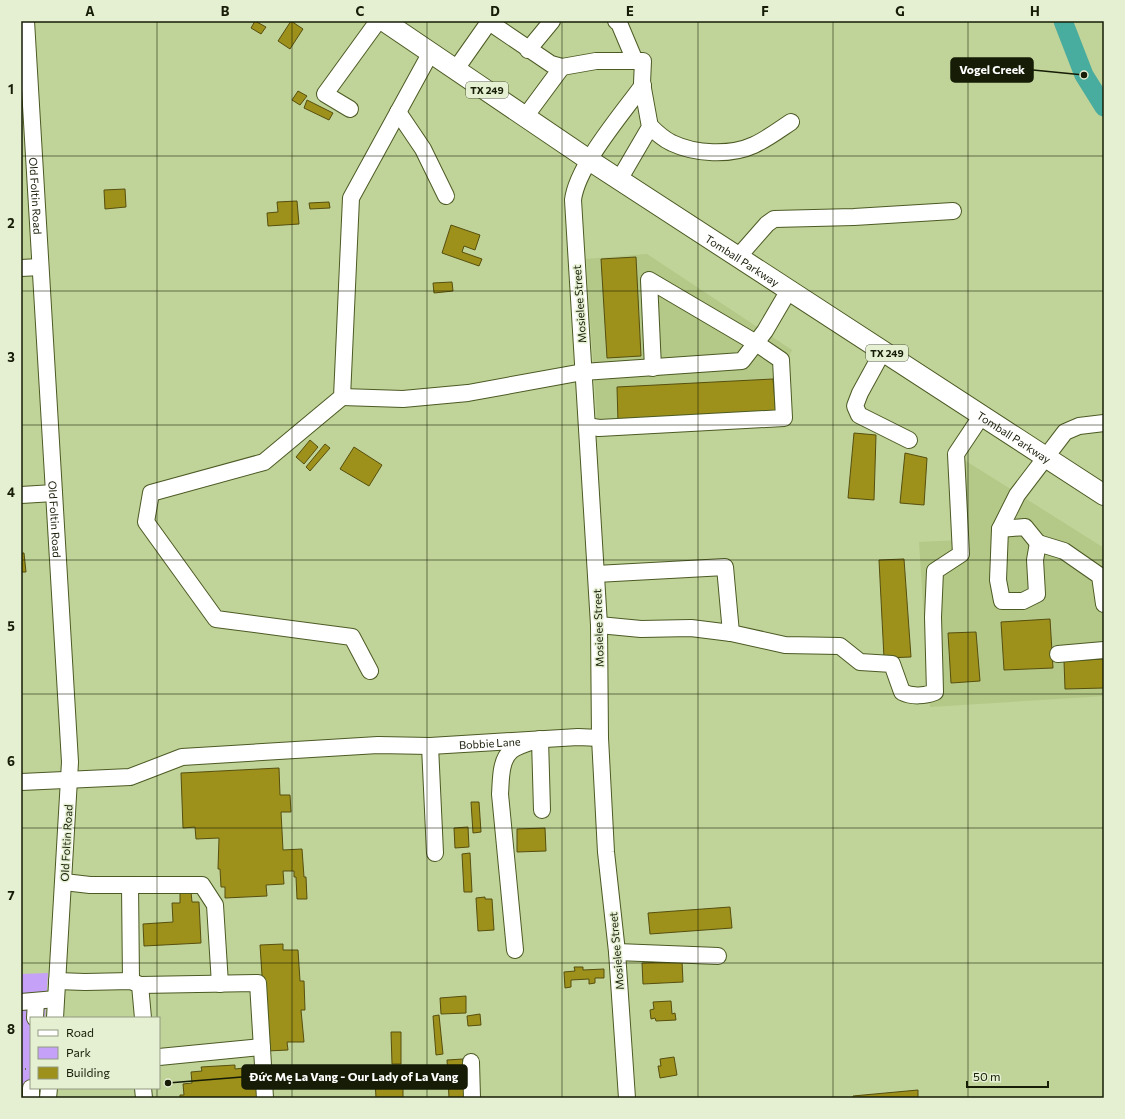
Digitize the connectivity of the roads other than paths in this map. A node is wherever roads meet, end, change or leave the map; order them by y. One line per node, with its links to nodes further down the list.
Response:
1 (26, 21): 12 (street, Old Foltin Road)
2 (378, 21): 14 (street)
3 (384, 21): 8 (main road, Tomball Parkway / TX 249)
4 (489, 21): 7 (street); 11 (street)
5 (552, 21): 7 (street)
6 (616, 21): 9 (street)
7 (528, 50): 10 (street)
8 (431, 52): 11 (main road, Tomball Parkway / TX 249); 15 (street)
9 (635, 61): 10 (street); 13 (street)
10 (562, 67): 16 (street)
11 (456, 69): 16 (main road, Tomball Parkway / TX 249)
12 (25, 80): 24 (street, Old Foltin Road)
13 (643, 85): 18 (street); 19 (street, Mosielee Street)
14 (350, 109)
15 (398, 112): 21 (street); 31 (street)
16 (525, 116): 19 (main road, Tomball Parkway / TX 249)
17 (791, 122): 18 (street)
18 (650, 126): 20 (street)
19 (589, 160): 20 (main road, Tomball Parkway / TX 249); 30 (street, Mosielee Street)
20 (619, 180): 23 (main road, Tomball Parkway / TX 249)
21 (446, 196)
22 (953, 212): 23 (street)
23 (738, 257): 26 (main road, Tomball Parkway / TX 249)
24 (40, 267): 25 (street); 37 (street, Old Foltin Road)
25 (21, 268)
26 (790, 290): 27 (street); 28 (main road, Tomball Parkway / TX 249)
27 (756, 343): 29 (street); 29 (street); 34 (street)
28 (883, 351): 32 (main road, Tomball Parkway / TX 249); 35 (street)
29 (653, 368): 30 (street)
30 (583, 372): 31 (street); 34 (street, Mosielee Street)
31 (342, 397): 48 (street)
32 (982, 415): 36 (main road, Tomball Parkway / TX 249); 45 (street)
33 (1104, 423): 36 (street)
34 (587, 426): 42 (street, Mosielee Street)
35 (909, 440)
36 (1046, 457): 39 (main road, Tomball Parkway / TX 249); 40 (street)
37 (54, 493): 38 (street); 52 (street, Old Foltin Road)
38 (21, 495)
39 (1104, 495)
40 (1000, 529): 41 (street); 41 (street)
41 (1038, 543): 43 (street)
42 (596, 574): 44 (street, Mosielee Street); 45 (street)
43 (1104, 604)
44 (598, 625): 45 (street); 49 (street, Mosielee Street)
45 (731, 633)
46 (1104, 650): 47 (street)
47 (1058, 654)
48 (370, 671)
49 (600, 738): 50 (street, Bobbie Lane); 59 (street, Mosielee Street)
50 (540, 739): 51 (street, Bobbie Lane); 54 (street); 58 (street)
51 (430, 746): 52 (street, Bobbie Lane); 55 (street)
52 (70, 779): 53 (street, Bobbie Lane); 56 (street, Old Foltin Road)
53 (21, 782)
54 (542, 810)
55 (435, 854)
56 (64, 882): 57 (street); 61 (street, Old Foltin Road)
57 (130, 884): 62 (street); 63 (street)
58 (515, 950)
59 (617, 952): 60 (street); 74 (street, Mosielee Street)
60 (718, 956)
61 (57, 981): 62 (street); 64 (street, Old Foltin Road)
62 (136, 983): 63 (street); 68 (street)
63 (220, 984): 69 (street)
64 (56, 1000): 65 (street); 67 (street, Old Foltin Road)
65 (29, 1001): 66 (street)
66 (35, 1017)
67 (55, 1017)
68 (143, 1017)
69 (262, 1047): 70 (street); 72 (street)
70 (160, 1057)
71 (471, 1062): 73 (street)
72 (265, 1098)
73 (472, 1098)
74 (627, 1098)

